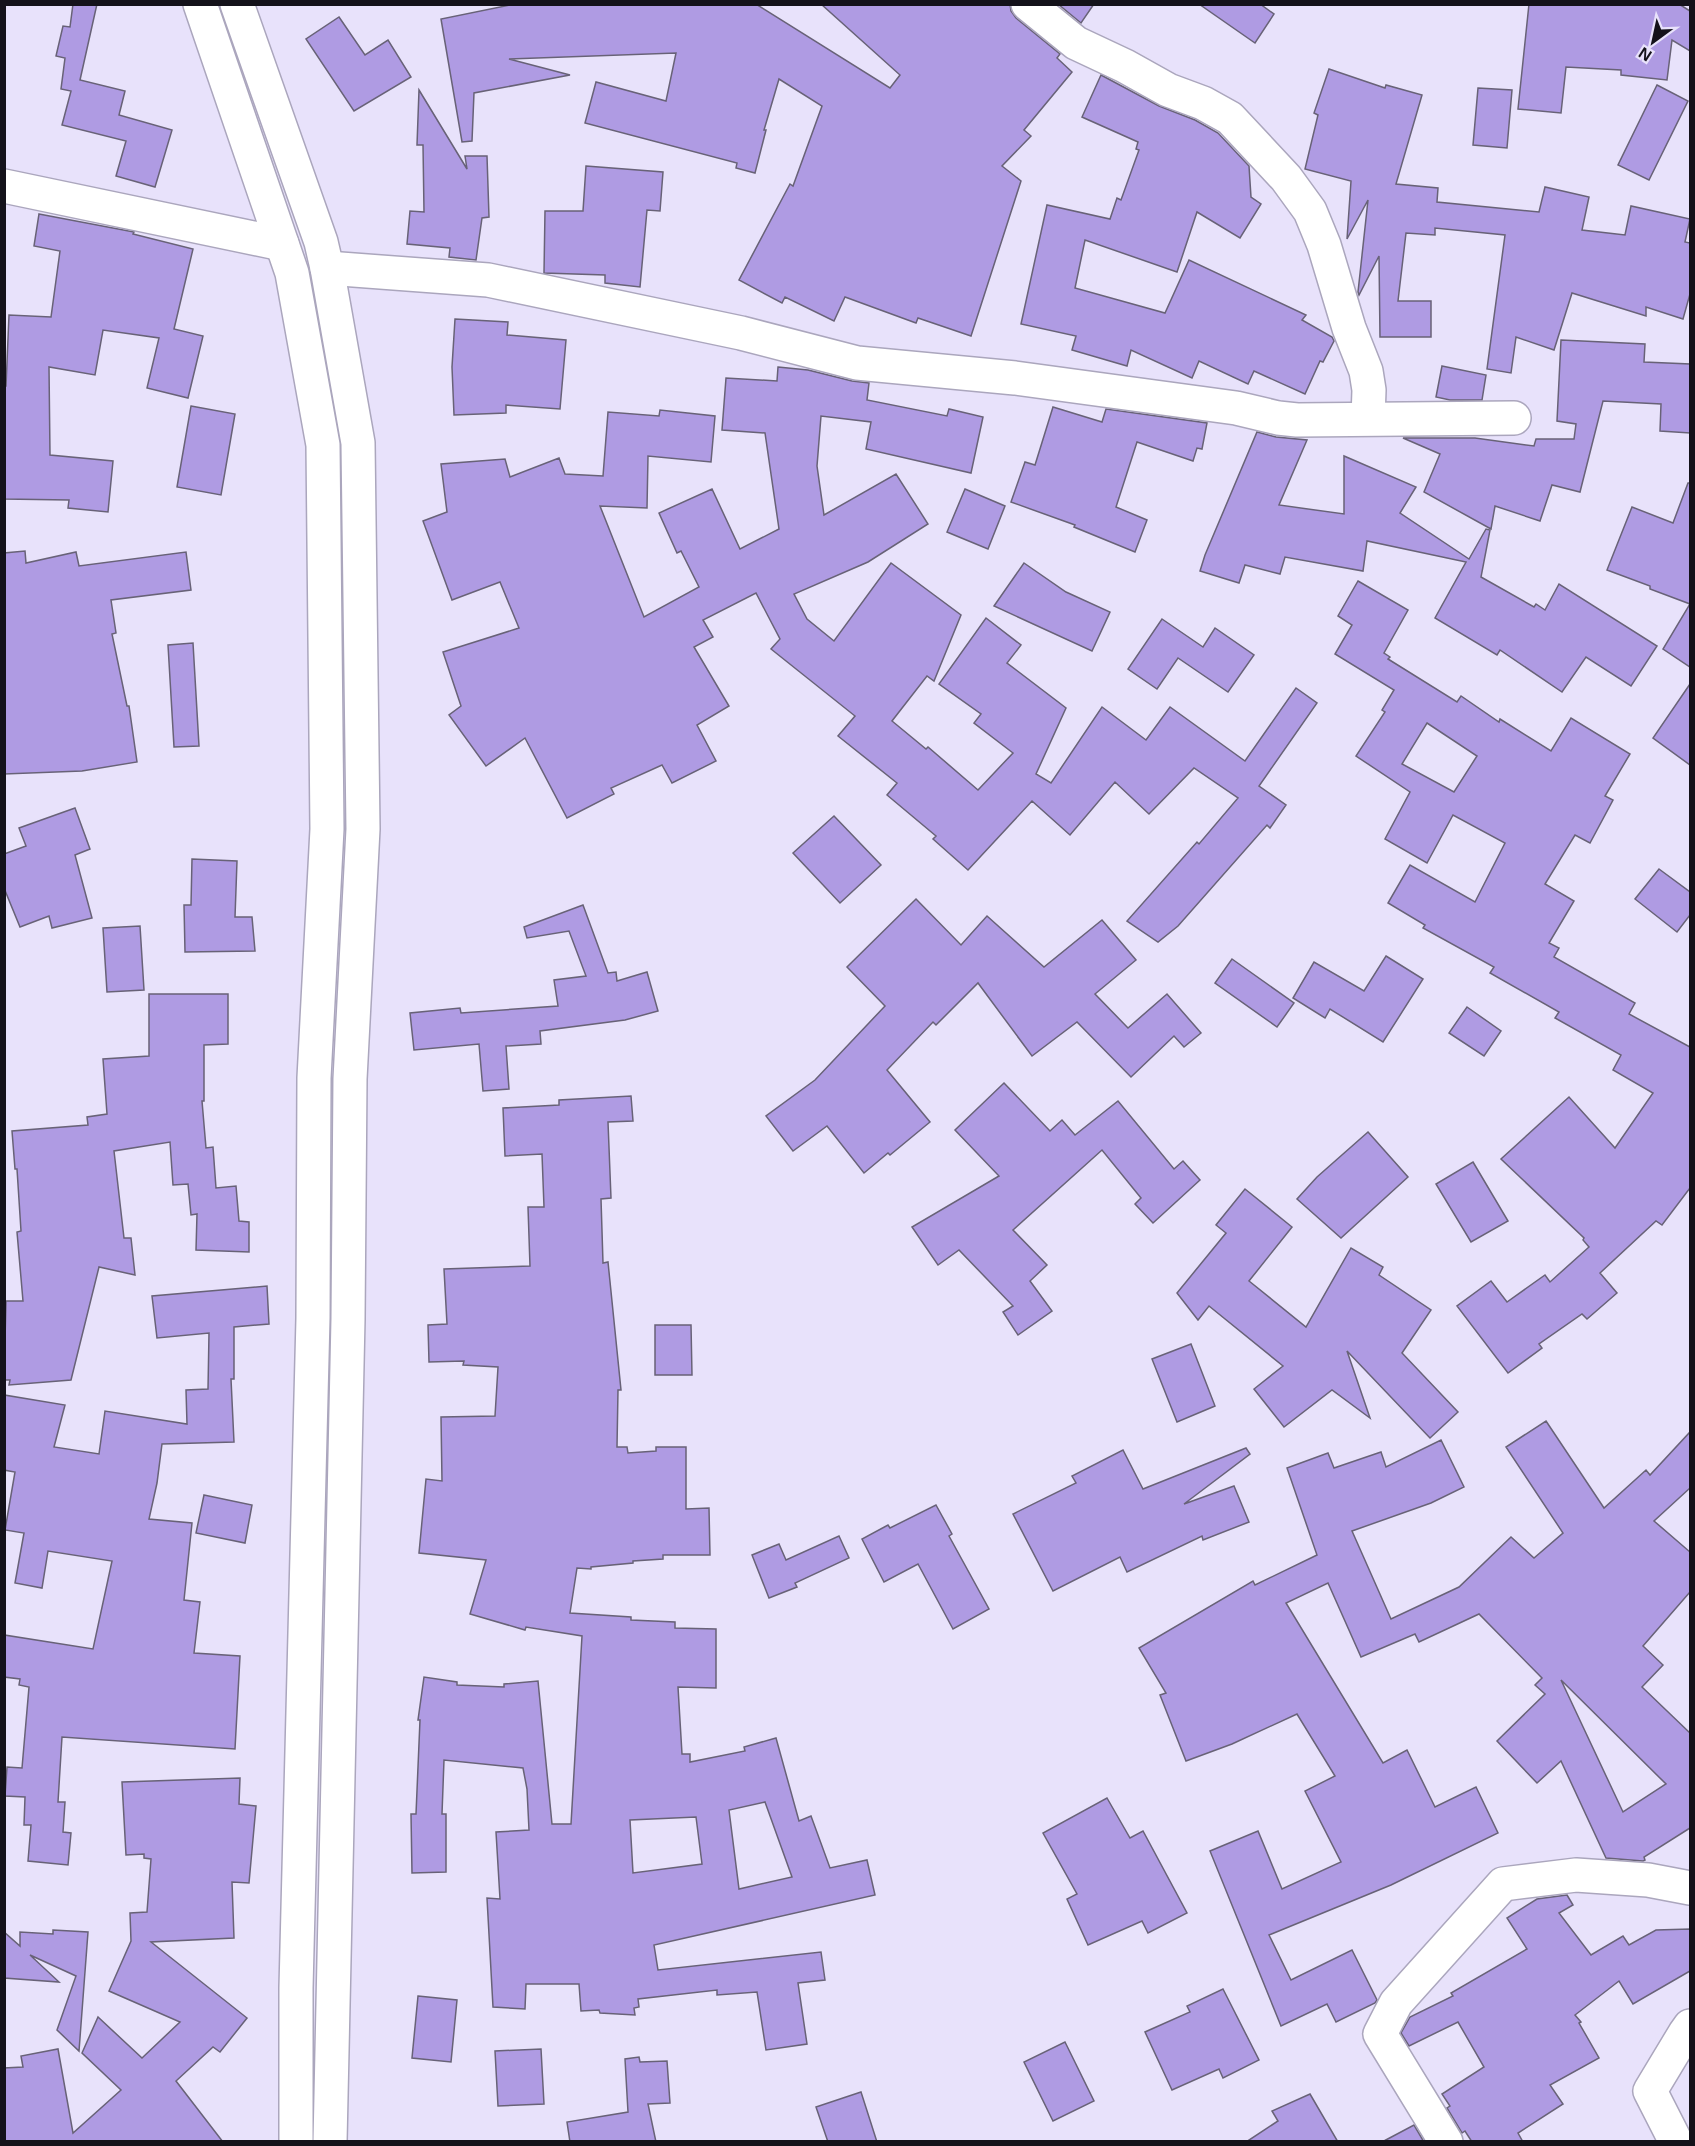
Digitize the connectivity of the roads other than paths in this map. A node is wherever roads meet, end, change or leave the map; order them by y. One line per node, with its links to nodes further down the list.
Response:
1 (200, 4): 5 (main road)
2 (237, 4): 6 (main road)
3 (1028, 4): 7 (main road)
4 (4, 186): 5 (main road)
5 (282, 244): 11 (main road)
6 (327, 268): 7 (main road); 12 (main road)
7 (1368, 418): 8 (main road)
8 (1514, 418)
9 (1690, 1888): 13 (main road)
10 (1690, 2026): 14 (main road)
11 (296, 2142)
12 (330, 2142)
13 (1446, 2142)
14 (1676, 2142)

